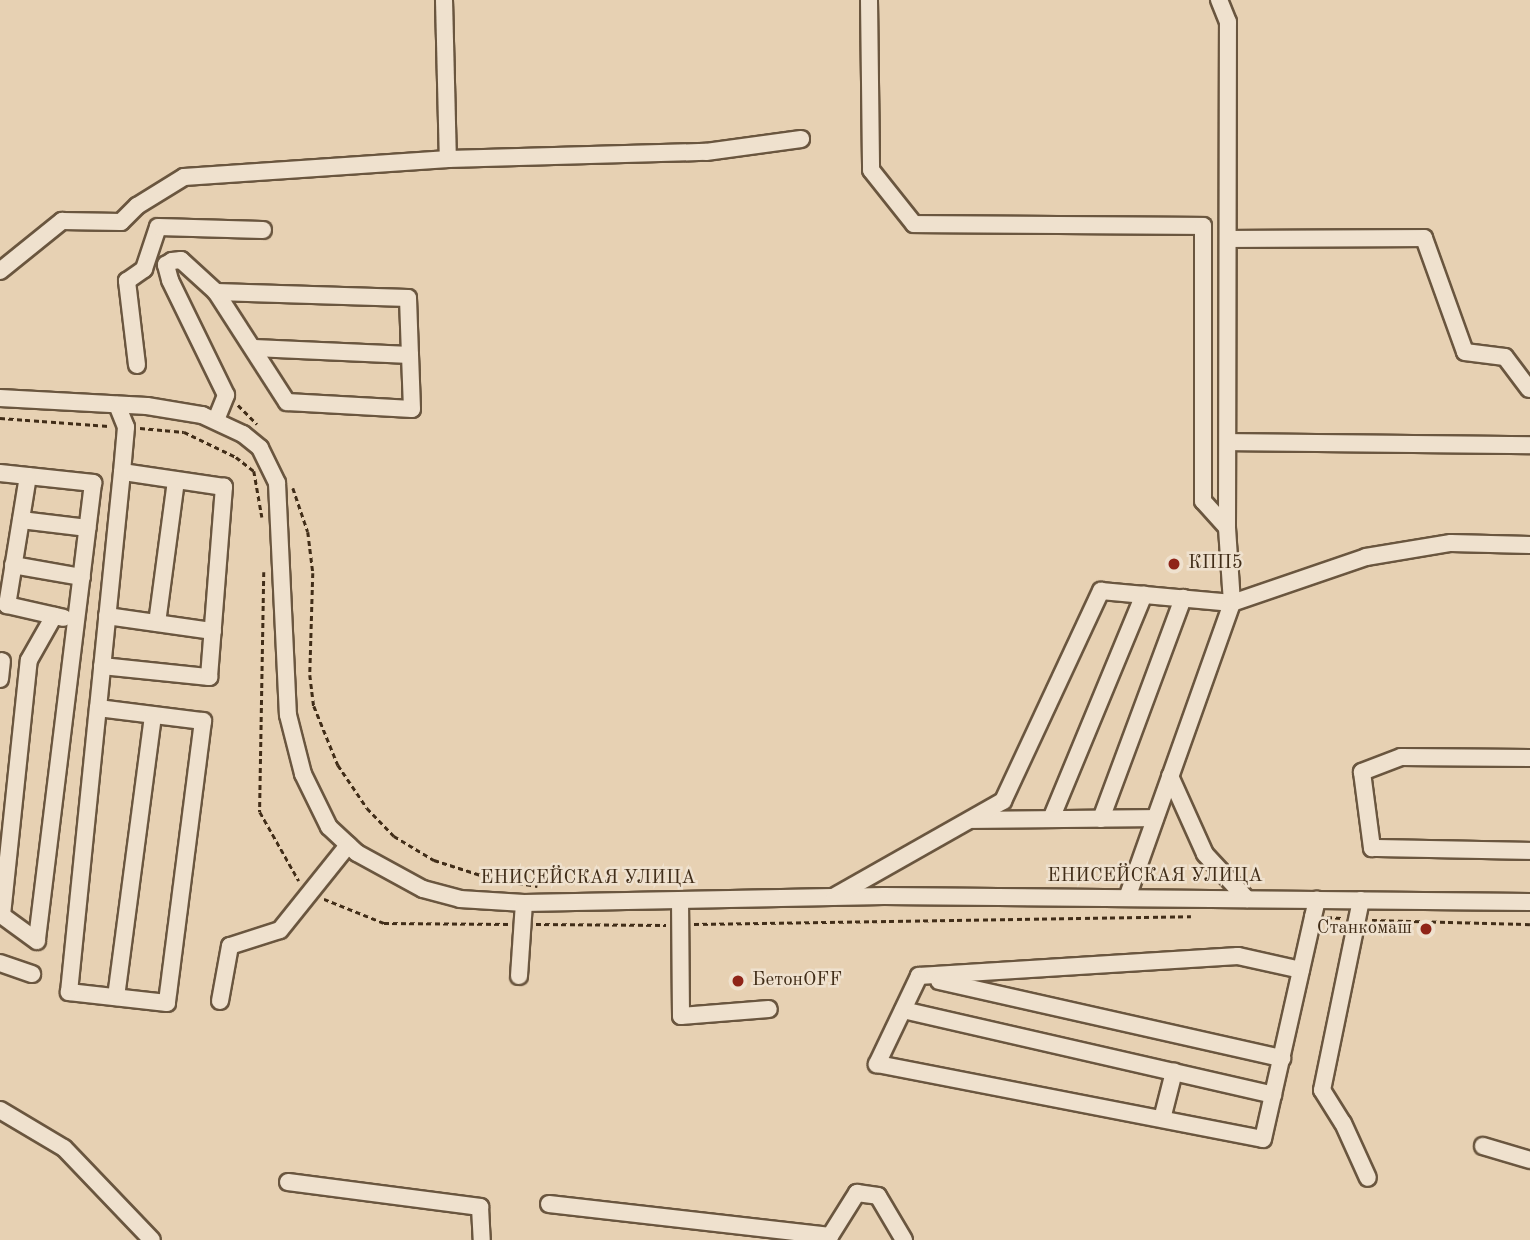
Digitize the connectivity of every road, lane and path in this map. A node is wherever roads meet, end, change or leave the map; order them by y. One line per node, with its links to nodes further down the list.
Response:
1 (444, 0): 5 (street)
2 (869, 0): 33 (street)
3 (1219, 0): 9 (street)
4 (801, 139): 5 (street)
5 (448, 159): 6 (street)
6 (137, 206): 7 (street); 10 (street)
7 (158, 227): 8 (street); 14 (street)
8 (263, 230)
9 (1230, 239): 15 (street); 23 (street)
10 (0, 271)
11 (216, 292): 12 (street); 13 (street); 16 (street)
12 (254, 348): 13 (street); 13 (street)
13 (410, 355)
14 (137, 365)
15 (1529, 389)
16 (226, 395): 20 (street); 22 (path)
17 (0, 398): 18 (street, ЕНИСЕЙСКАЯ УЛИЦА)
18 (117, 405): 20 (street, ЕНИСЕЙСКАЯ УЛИЦА); 21 (street)
19 (0, 418): 21 (path)
20 (216, 420): 57 (street, ЕНИСЕЙСКАЯ УЛИЦА)
21 (127, 427): 25 (street); 31 (path)
22 (259, 428)
23 (1228, 442): 24 (street); 33 (street)
24 (1530, 445)
25 (122, 472): 28 (street); 42 (street)
26 (0, 473): 27 (street)
27 (28, 476): 30 (street); 32 (street)
28 (176, 480): 44 (street); 45 (street)
29 (291, 480): 61 (path)
30 (21, 520): 32 (street); 35 (street)
31 (263, 526)
32 (88, 528): 37 (street)
33 (1227, 528): 40 (street)
34 (1530, 545): 40 (street)
35 (13, 565): 37 (street); 41 (street)
36 (265, 566): 62 (path)
37 (82, 577): 43 (street)
38 (1144, 595): 39 (street); 54 (street); 56 (street)
39 (1183, 598): 40 (street); 55 (street)
40 (1231, 603): 52 (street)
41 (54, 616): 43 (street); 71 (street)
42 (107, 616): 44 (street); 47 (street)
43 (76, 621): 71 (street)
44 (157, 623): 45 (street)
45 (213, 631): 47 (street)
46 (2, 661): 48 (street)
47 (102, 666): 49 (street)
48 (0, 679)
49 (98, 708): 50 (street); 83 (street)
50 (153, 715): 83 (street); 83 (street)
51 (1530, 758): 58 (street)
52 (1170, 776): 53 (street); 65 (street)
53 (1155, 818): 55 (street); 59 (street)
54 (1051, 819): 55 (street); 56 (street)
55 (1101, 819)
56 (970, 820): 63 (street)
57 (348, 845): 62 (street); 69 (street, ЕНИСЕЙСКАЯ УЛИЦА)
58 (1530, 851)
59 (1135, 876): 60 (path); 64 (street)
60 (1043, 881)
61 (545, 887)
62 (310, 889): 75 (path); 84 (street)
63 (833, 897): 64 (street, ЕНИСЕЙСКАЯ УЛИЦА); 67 (street, ЕНИСЕЙСКАЯ УЛИЦА)
64 (1127, 898): 65 (street, ЕНИСЕЙСКАЯ УЛИЦА)
65 (1247, 899): 66 (street, ЕНИСЕЙСКАЯ УЛИЦА)
66 (1317, 899): 68 (street, ЕНИСЕЙСКАЯ УЛИЦА); 73 (street)
67 (680, 900): 69 (street, ЕНИСЕЙСКАЯ УЛИЦА); 77 (street)
68 (1361, 900): 70 (street, ЕНИСЕЙСКАЯ УЛИЦА); 74 (street)
69 (524, 903): 75 (street)
70 (1529, 907)
71 (1, 914)
72 (1201, 915): 77 (path)
73 (1313, 917): 74 (path); 79 (street)
74 (1356, 919): 76 (path); 94 (street)
75 (522, 924): 77 (path); 81 (street)
76 (1530, 924)
77 (680, 925): 85 (street)
78 (0, 963): 80 (street)
79 (1301, 970): 82 (street); 87 (street)
80 (32, 975)
81 (519, 976)
82 (919, 976): 86 (street); 87 (street)
83 (116, 997)
84 (220, 1001)
85 (769, 1009)
86 (903, 1010): 88 (street); 91 (street)
87 (1282, 1058): 89 (street)
88 (1174, 1072): 89 (street); 91 (street)
89 (1273, 1095): 91 (street)
90 (0, 1110): 98 (street)
91 (1162, 1119)
92 (1483, 1146): 93 (street)
93 (1530, 1160)
94 (1368, 1178)
95 (288, 1182): 99 (street)
96 (549, 1204): 97 (street)
97 (831, 1238): 100 (street)
98 (152, 1240)
99 (482, 1240)
100 (904, 1240)

